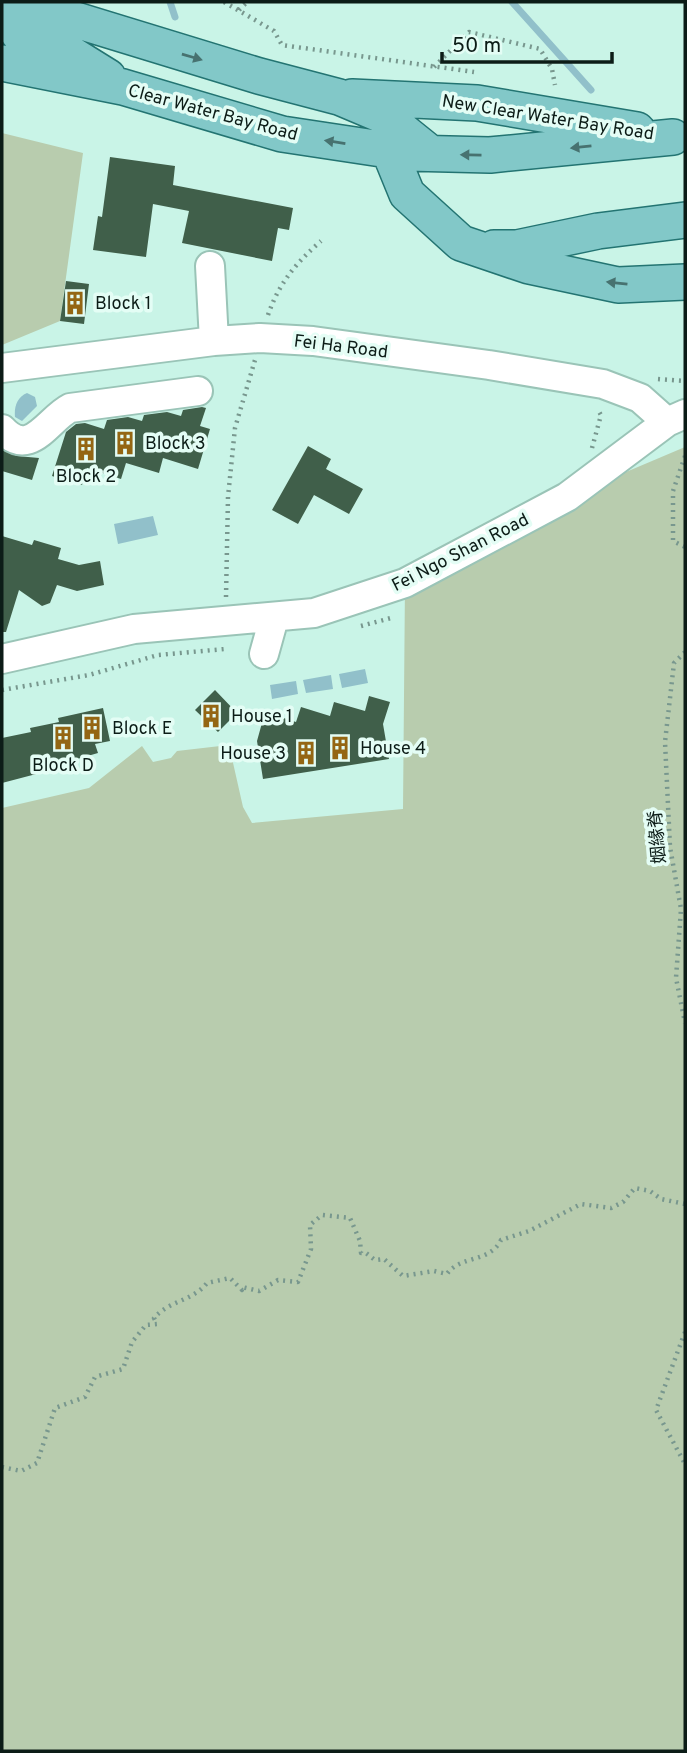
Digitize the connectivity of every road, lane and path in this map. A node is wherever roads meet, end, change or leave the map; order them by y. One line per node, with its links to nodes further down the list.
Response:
1 (5, 2): 12 (main road)
2 (16, 2): 7 (main road)
3 (106, 2): 7 (main road)
4 (224, 2): 6 (path)
5 (247, 2): 6 (path)
6 (239, 10): 9 (path)
7 (127, 37): 13 (main road, one-way to 13)
8 (2, 63): 12 (main road, Clear Water Bay Road)
9 (434, 66): 10 (path); 11 (path)
10 (483, 74)
11 (543, 83)
12 (123, 87): 15 (main road, Clear Water Bay Road, one-way to 12)
13 (339, 97): 14 (main road, New Clear Water Bay Road); 16 (main road)
14 (679, 137): 16 (main road, New Clear Water Bay Road, one-way to 16)
15 (389, 150): 16 (main road, New Clear Water Bay Road); 17 (main road)
16 (430, 153): 17 (main road)
17 (431, 214): 20 (main road)
18 (683, 221): 20 (main road)
19 (321, 241): 23 (path)
20 (476, 249): 22 (main road, one-way to 20)
21 (210, 266): 24 (street)
22 (685, 282)
23 (267, 317)
24 (214, 341): 28 (street, Fei Ha Road); 31 (street, Fei Ha Road)
25 (255, 359): 26 (path); 27 (path); 37 (path)
26 (267, 359)
27 (242, 360)
28 (2, 368)
29 (198, 391): 32 (street)
30 (595, 403): 33 (path)
31 (676, 418): 39 (street, Fei Ngo Shan Road)
32 (2, 429)
33 (591, 451)
34 (685, 456): 35 (path)
35 (685, 547)
36 (391, 618): 38 (path)
37 (224, 623): 39 (street, Fei Ngo Shan Road); 41 (street, Fei Ngo Shan Road)
38 (355, 628)
39 (268, 639): 42 (path)
40 (685, 652): 43 (path, 姻緣脊)
41 (2, 659)
42 (2, 690)
43 (685, 1023)
44 (685, 1204): 47 (path)
45 (685, 1332): 46 (path)
46 (685, 1464)
47 (2, 1467)

